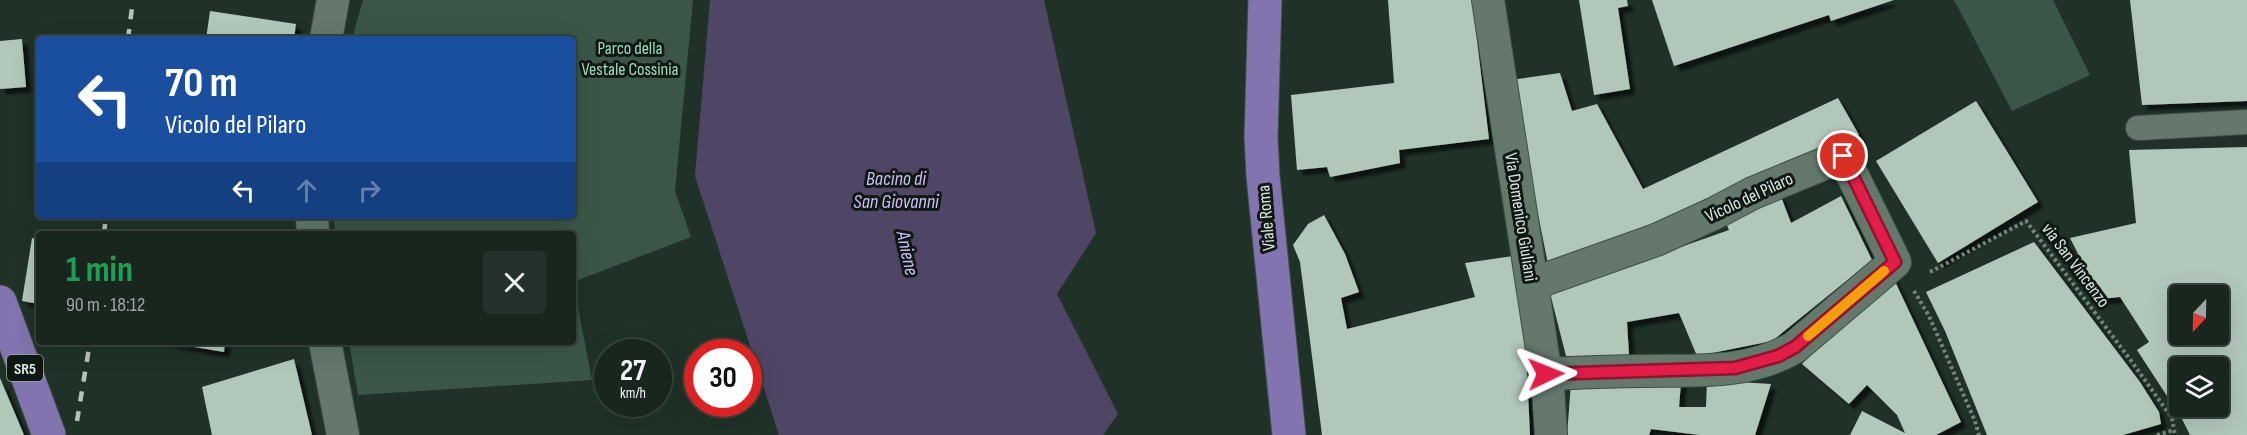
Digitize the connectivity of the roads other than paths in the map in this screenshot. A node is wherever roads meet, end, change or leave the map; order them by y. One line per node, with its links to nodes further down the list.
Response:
1 (333, 0): 4 (street)
2 (1265, 0): 13 (main road, Viale Roma)
3 (1488, 0): 7 (street, Via Domenico Giuliani)
4 (327, 36)
5 (2247, 122): 6 (street)
6 (2138, 128)
7 (1532, 284): 10 (street, Via Domenico Giuliani); 10 (street, Vicolo del Pilaro)
8 (0, 302): 11 (main road, SR5)
9 (327, 345): 12 (street)
10 (1546, 374): 14 (street, Via Domenico Giuliani)
11 (49, 435)
12 (344, 435)
13 (1289, 435)
14 (1551, 435)

